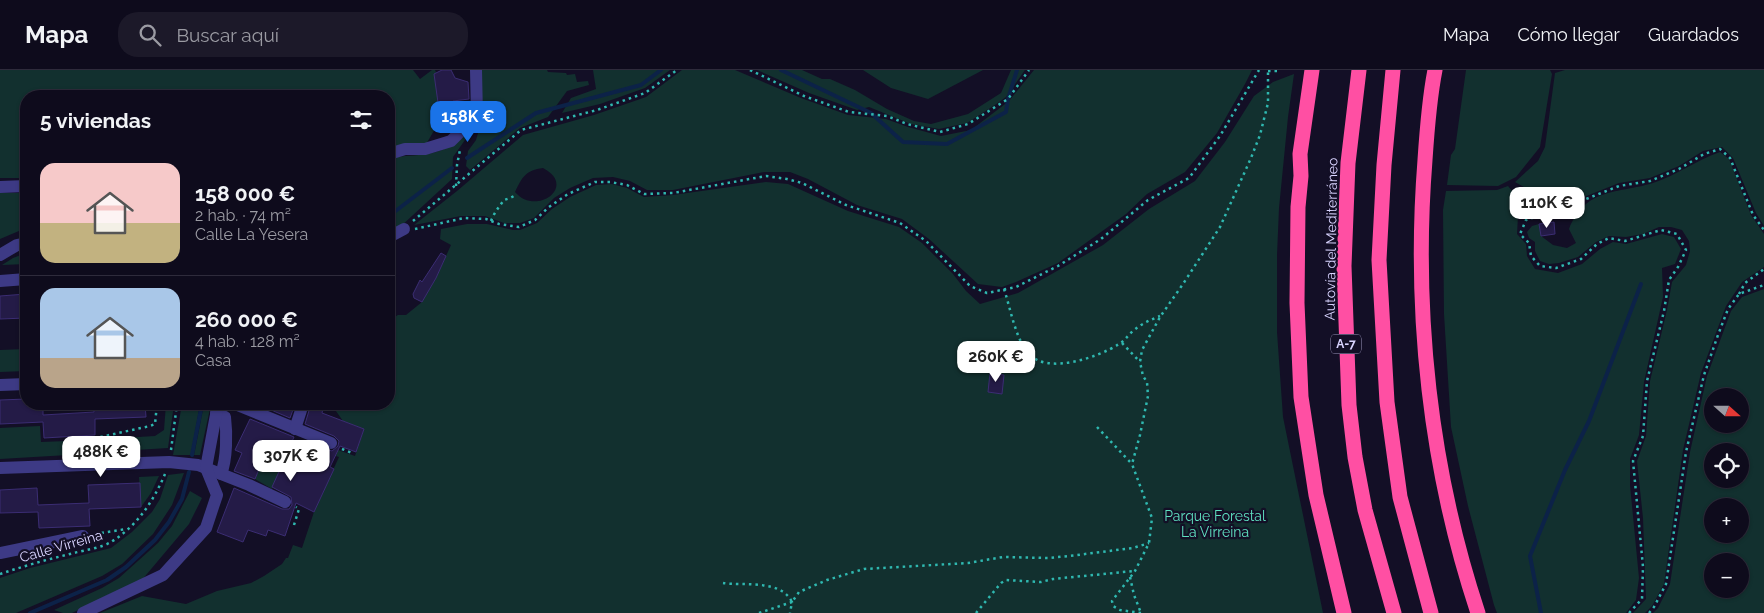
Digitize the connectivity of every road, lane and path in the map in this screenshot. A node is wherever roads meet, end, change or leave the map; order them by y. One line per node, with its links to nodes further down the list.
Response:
1 (476, 70): 14 (street)
2 (677, 70): 17 (path)
3 (750, 70): 4 (path)
4 (1030, 70)
5 (1260, 70): 30 (path)
6 (1268, 70): 12 (path); 32 (path)
7 (1312, 70): 15 (highway)
8 (1319, 70): 15 (highway)
9 (1359, 70): 69 (highway, Autovía del Mediterráneo / A-7)
10 (1392, 70): 70 (highway)
11 (1435, 70): 71 (highway)
12 (1279, 71)
13 (465, 144): 17 (path)
14 (395, 152)
15 (1301, 176): 68 (highway)
16 (20, 186): 18 (street)
17 (456, 186): 21 (path)
18 (0, 187)
19 (516, 195): 20 (path)
20 (491, 221): 21 (path); 30 (path)
21 (404, 229): 23 (street)
22 (1764, 230): 72 (path)
23 (395, 234)
24 (20, 244): 25 (street)
25 (0, 255)
26 (1764, 269): 31 (path)
27 (20, 279): 28 (street)
28 (0, 281)
29 (1764, 285): 31 (path)
30 (1004, 290): 33 (path)
31 (1740, 294): 73 (path)
32 (1161, 315): 33 (path); 34 (path)
33 (1122, 343): 34 (path)
34 (1140, 362): 48 (path)
35 (20, 384): 36 (street)
36 (0, 385)
37 (156, 410): 46 (path)
38 (176, 410): 47 (path, Calle Virreina)
39 (217, 410): 50 (street)
40 (219, 410): 51 (street)
41 (249, 410): 44 (street)
42 (301, 410): 44 (street)
43 (1097, 427): 48 (path)
44 (294, 429): 45 (street)
45 (331, 443)
46 (70, 455)
47 (170, 456): 49 (street); 50 (street); 54 (path, Calle Virreina)
48 (1132, 464): 56 (path)
49 (0, 468)
50 (206, 468): 51 (street); 63 (street)
51 (221, 474): 52 (street)
52 (290, 504): 53 (path)
53 (294, 525)
54 (128, 529): 55 (path); 59 (path, Calle Virreina)
55 (83, 536): 57 (street)
56 (1149, 543): 58 (path); 62 (path)
57 (0, 553)
58 (1135, 571): 60 (path); 66 (path)
59 (0, 574)
60 (1130, 577): 67 (path); 67 (path)
61 (723, 583): 62 (path)
62 (792, 602): 64 (path); 65 (path)
63 (83, 613)
64 (759, 613)
65 (790, 613)
66 (976, 613)
67 (1141, 613)
68 (1344, 613)
69 (1394, 613)
70 (1431, 613)
71 (1478, 613)
72 (1629, 613)
73 (1649, 613)

